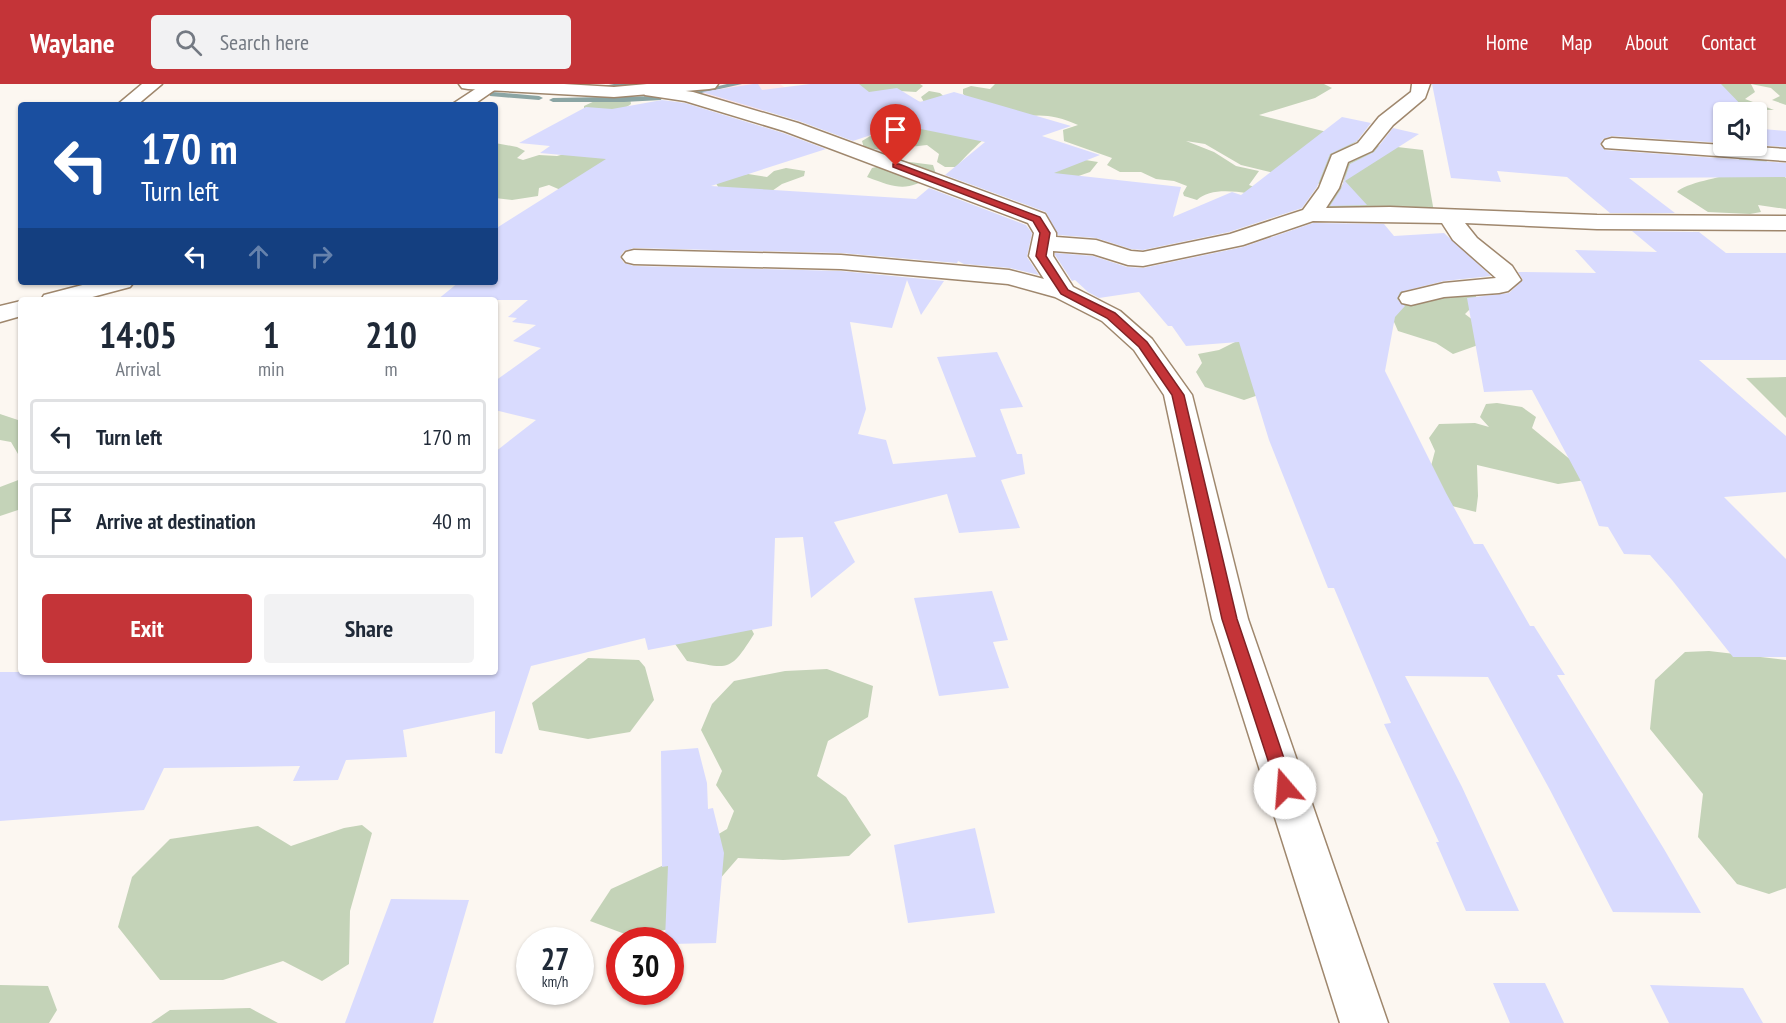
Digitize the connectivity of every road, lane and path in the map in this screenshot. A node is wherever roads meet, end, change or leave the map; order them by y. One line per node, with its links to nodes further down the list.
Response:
1 (153, 84): 7 (street)
2 (468, 84): 5 (street)
3 (709, 84): 6 (street)
4 (1421, 84): 11 (street)
5 (490, 87): 6 (street); 8 (street)
6 (651, 91): 14 (street)
7 (130, 102)
8 (465, 102)
9 (1612, 144): 10 (street)
10 (1786, 155)
11 (1311, 215): 12 (street); 14 (street)
12 (1451, 216): 13 (street); 19 (street)
13 (1786, 223)
14 (1043, 243): 17 (street)
15 (634, 256): 17 (street)
16 (110, 285): 18 (street)
17 (1064, 292): 22 (street)
18 (64, 297)
19 (1411, 298)
20 (18, 309): 21 (street)
21 (0, 314)
22 (1364, 1023)

